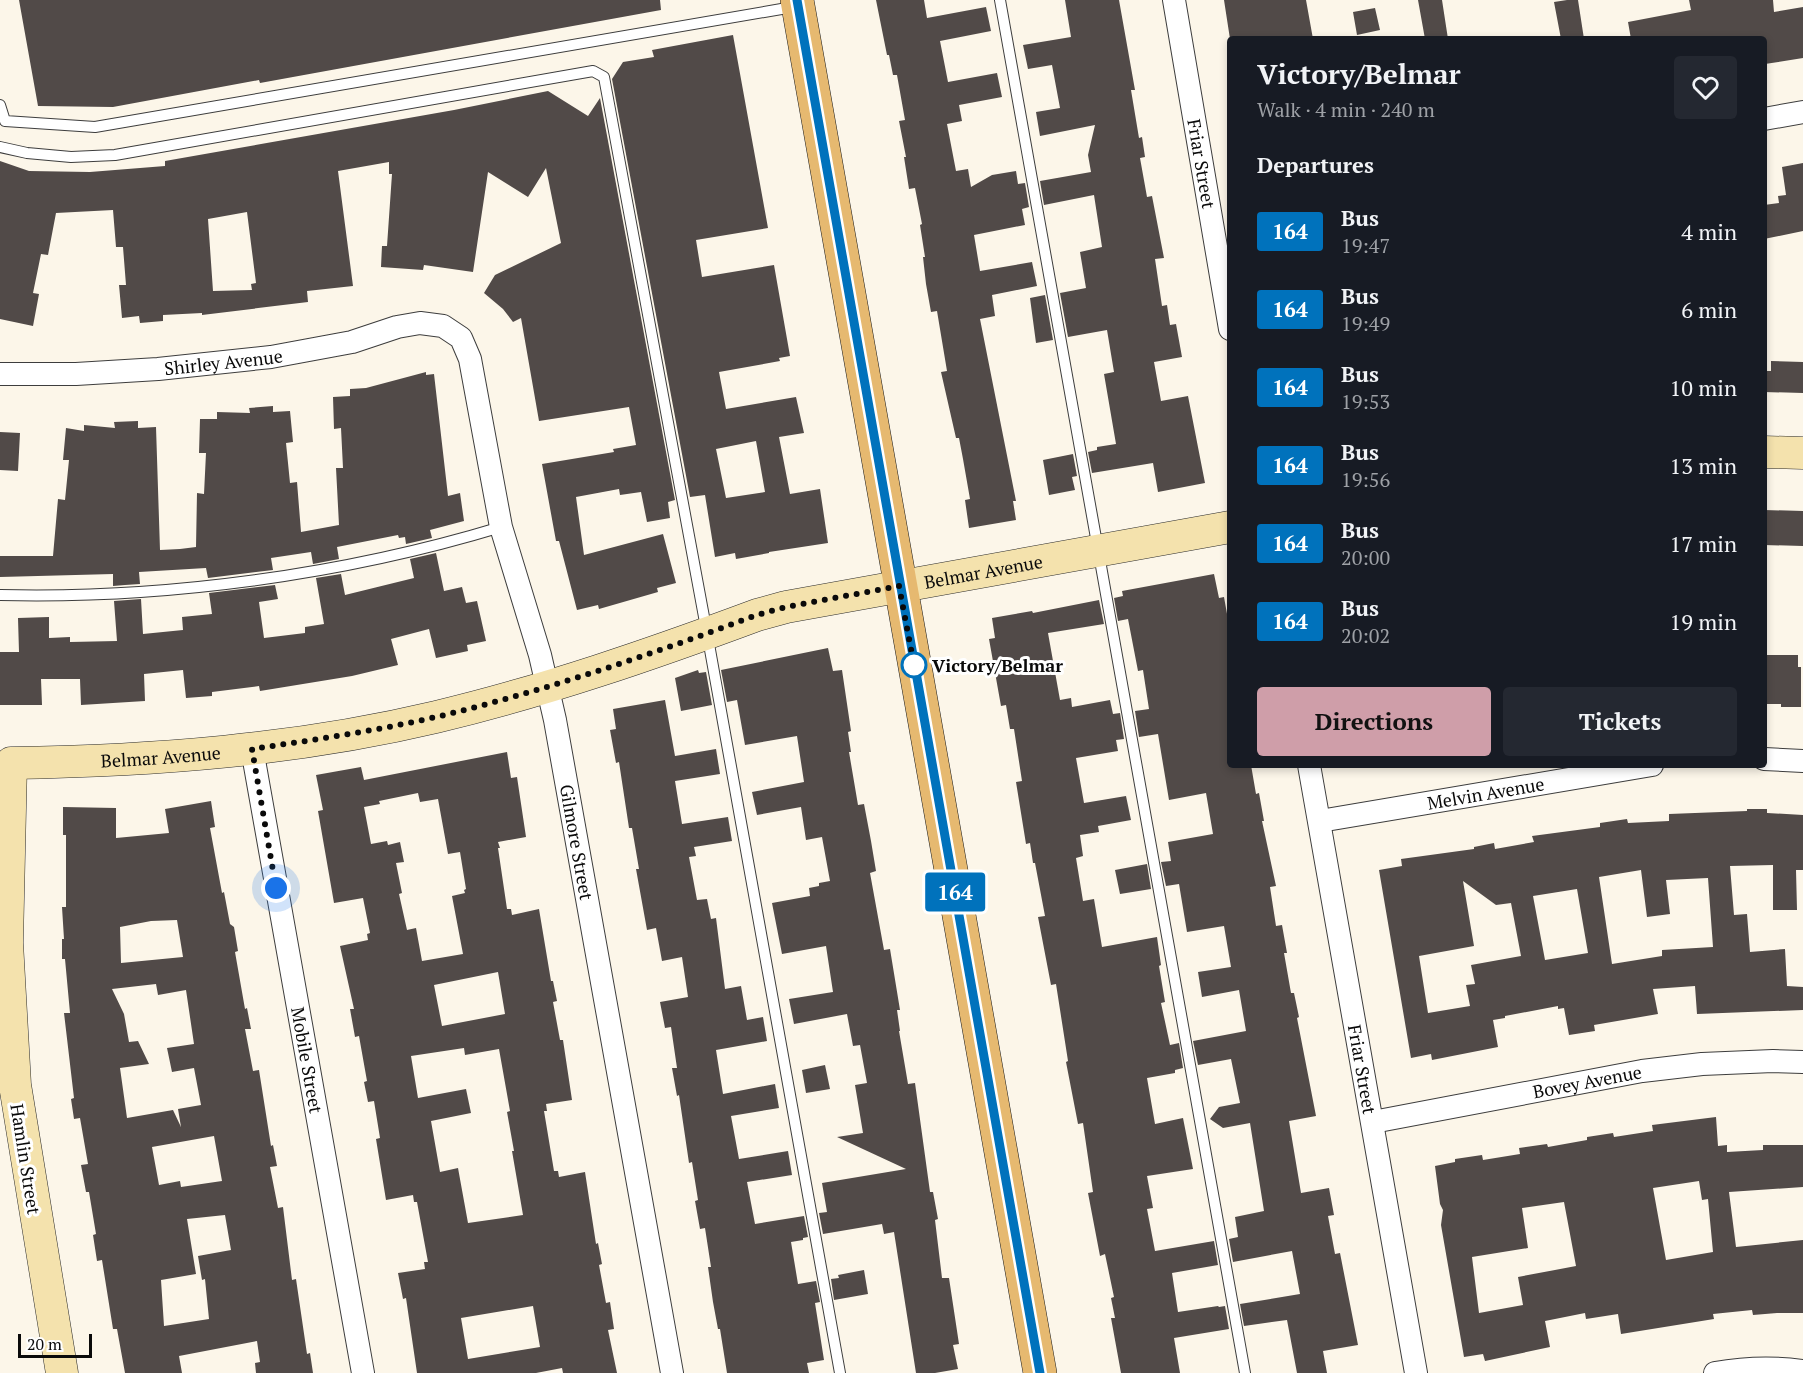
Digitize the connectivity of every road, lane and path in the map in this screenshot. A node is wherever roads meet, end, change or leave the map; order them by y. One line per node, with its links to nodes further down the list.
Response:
1 (1000, 0): 16 (lane)
2 (1174, 0): 8 (street, Friar Street)
3 (797, 3): 4 (lane); 17 (main road)
4 (0, 105)
5 (1803, 112): 6 (street)
6 (1767, 118)
7 (0, 147): 19 (lane)
8 (1221, 217): 9 (street, Friar Street)
9 (1227, 292)
10 (443, 326): 11 (street, Shirley Avenue); 14 (street, Gilmore Street)
11 (0, 374)
12 (1767, 452): 13 (street)
13 (1803, 453)
14 (501, 527): 18 (lane); 20 (street, Gilmore Street)
15 (1227, 528): 16 (street, Belmar Avenue)
16 (1097, 551): 17 (street, Belmar Avenue); 37 (lane)
17 (899, 586): 19 (street, Belmar Avenue); 36 (main road)
18 (0, 595)
19 (707, 633): 20 (street, Belmar Avenue); 35 (lane)
20 (548, 687): 21 (street, Belmar Avenue); 34 (street, Gilmore Street)
21 (252, 749): 24 (street, Belmar Avenue); 33 (street, Mobile Street)
22 (1767, 759): 23 (street)
23 (1803, 760)
24 (6, 763): 32 (street, Hamlin Street)
25 (1310, 768): 27 (street, Friar Street)
26 (1634, 768): 27 (street, Melvin Avenue)
27 (1320, 821): 29 (street, Friar Street)
28 (1803, 1062): 29 (street, Bovey Avenue)
29 (1373, 1122): 38 (street, Friar Street)
30 (1803, 1371): 31 (street)
31 (1725, 1372)
32 (62, 1373)
33 (363, 1373)
34 (672, 1373)
35 (840, 1373)
36 (1040, 1373)
37 (1245, 1373)
38 (1416, 1373)

